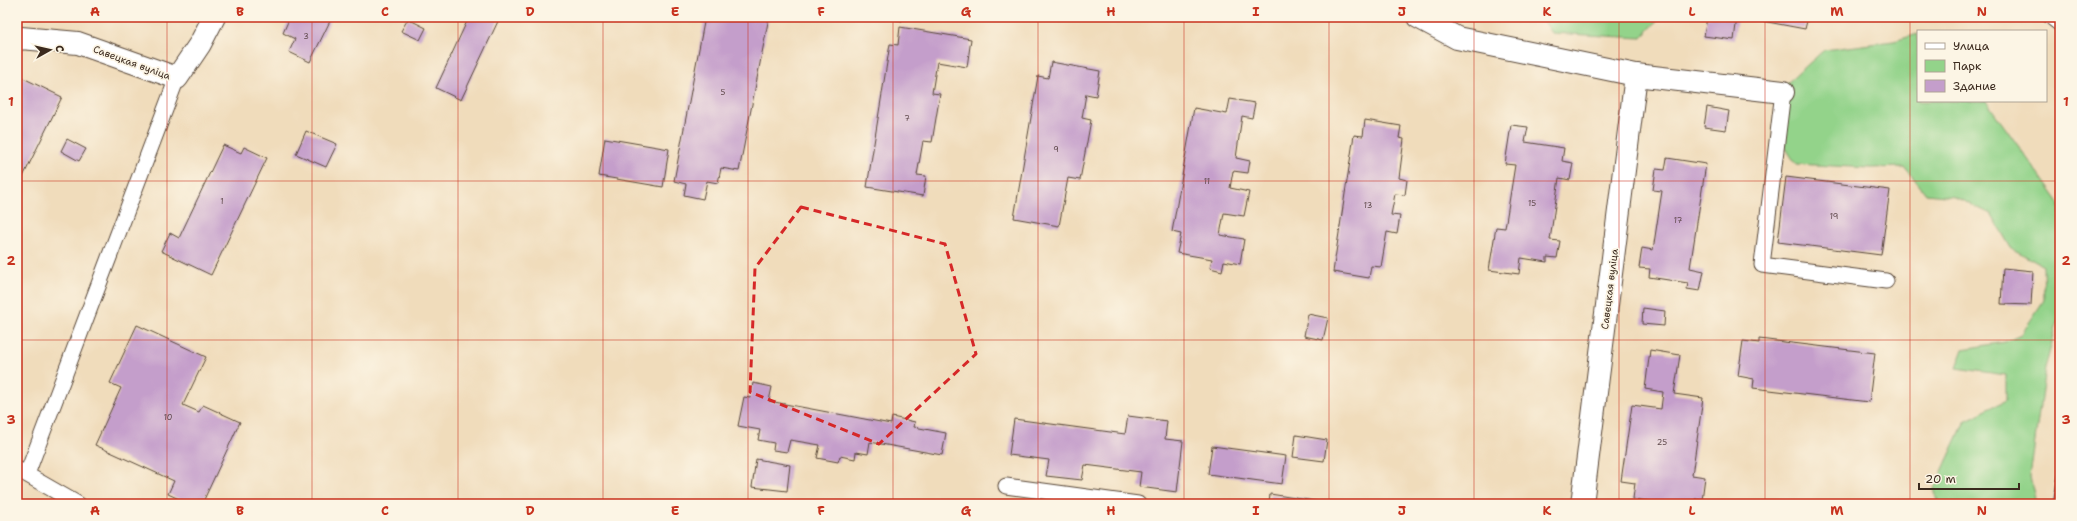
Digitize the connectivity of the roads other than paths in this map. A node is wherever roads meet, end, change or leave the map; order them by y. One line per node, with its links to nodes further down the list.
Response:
1 (214, 17): 7 (street, Савецкая вуліца)
2 (1418, 17): 6 (street)
3 (2051, 17): 4 (lane)
4 (2060, 24)
5 (17, 40): 7 (street, Савецкая вуліца)
6 (1636, 75): 8 (street); 14 (street, Савецкая вуліца)
7 (177, 78): 10 (lane)
8 (1783, 92): 9 (lane)
9 (1886, 281)
10 (22, 472): 12 (lane)
11 (1006, 486): 13 (lane)
12 (78, 504)
13 (1138, 504)
14 (1582, 504)

